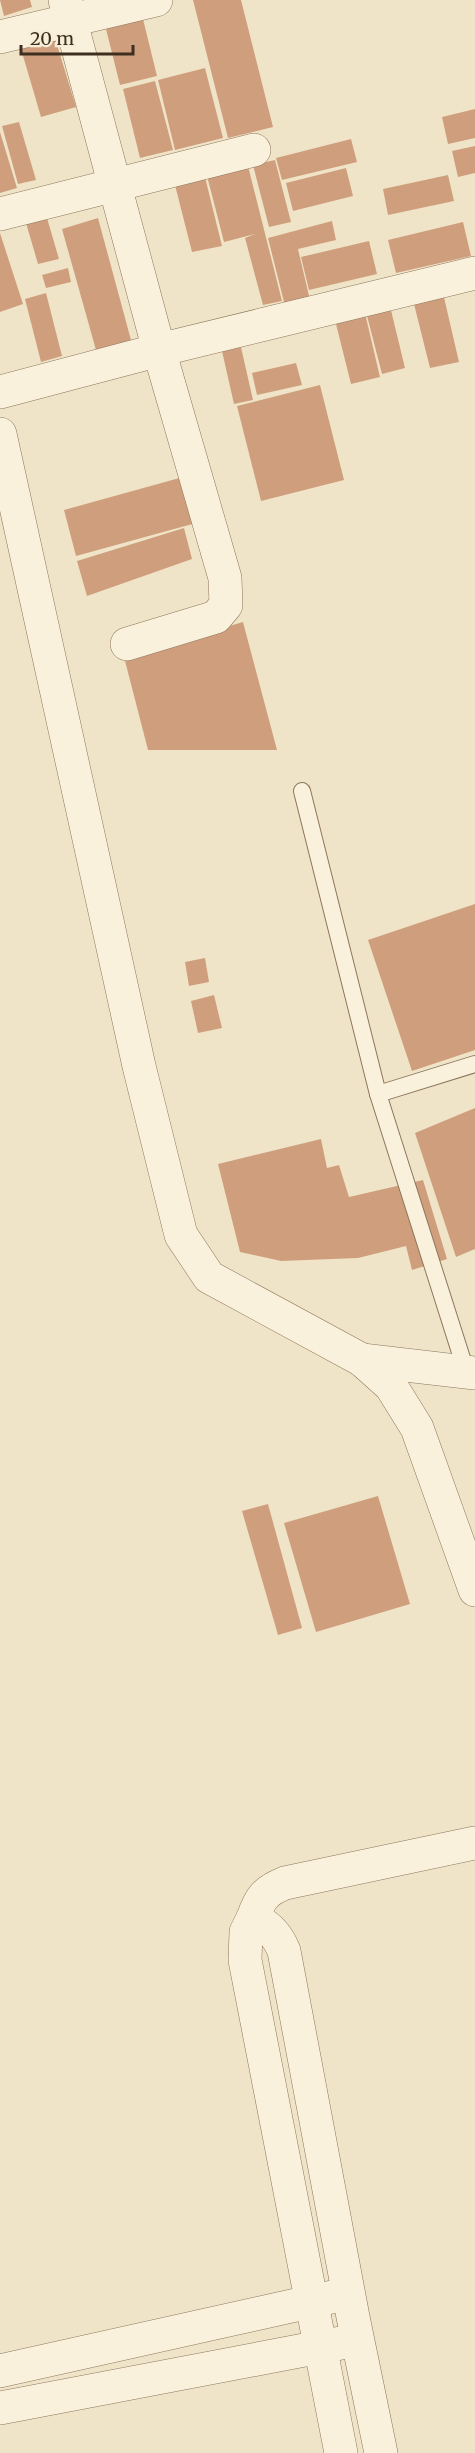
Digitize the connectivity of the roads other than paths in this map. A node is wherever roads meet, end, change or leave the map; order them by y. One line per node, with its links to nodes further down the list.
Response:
1 (156, 0): 2 (street)
2 (68, 10): 3 (street); 5 (street)
3 (0, 37)
4 (254, 150): 5 (street)
5 (116, 184): 6 (street); 8 (street)
6 (0, 214)
7 (475, 273): 8 (street)
8 (159, 350): 9 (street); 11 (street)
9 (0, 392)
10 (0, 434): 15 (street)
11 (127, 644)
12 (302, 791): 14 (lane)
13 (475, 1064): 14 (lane)
14 (378, 1094): 16 (lane)
15 (362, 1359): 16 (street); 17 (street)
16 (471, 1372)
17 (475, 1590)
18 (475, 1843): 19 (street)
19 (253, 1918): 20 (street); 21 (street)
20 (348, 2293): 21 (street); 22 (street)
21 (311, 2302): 23 (street); 24 (street)
22 (357, 2339): 23 (street); 27 (street)
23 (321, 2347): 25 (street); 26 (street)
24 (0, 2371)
25 (0, 2408)
26 (341, 2453)
27 (381, 2453)

